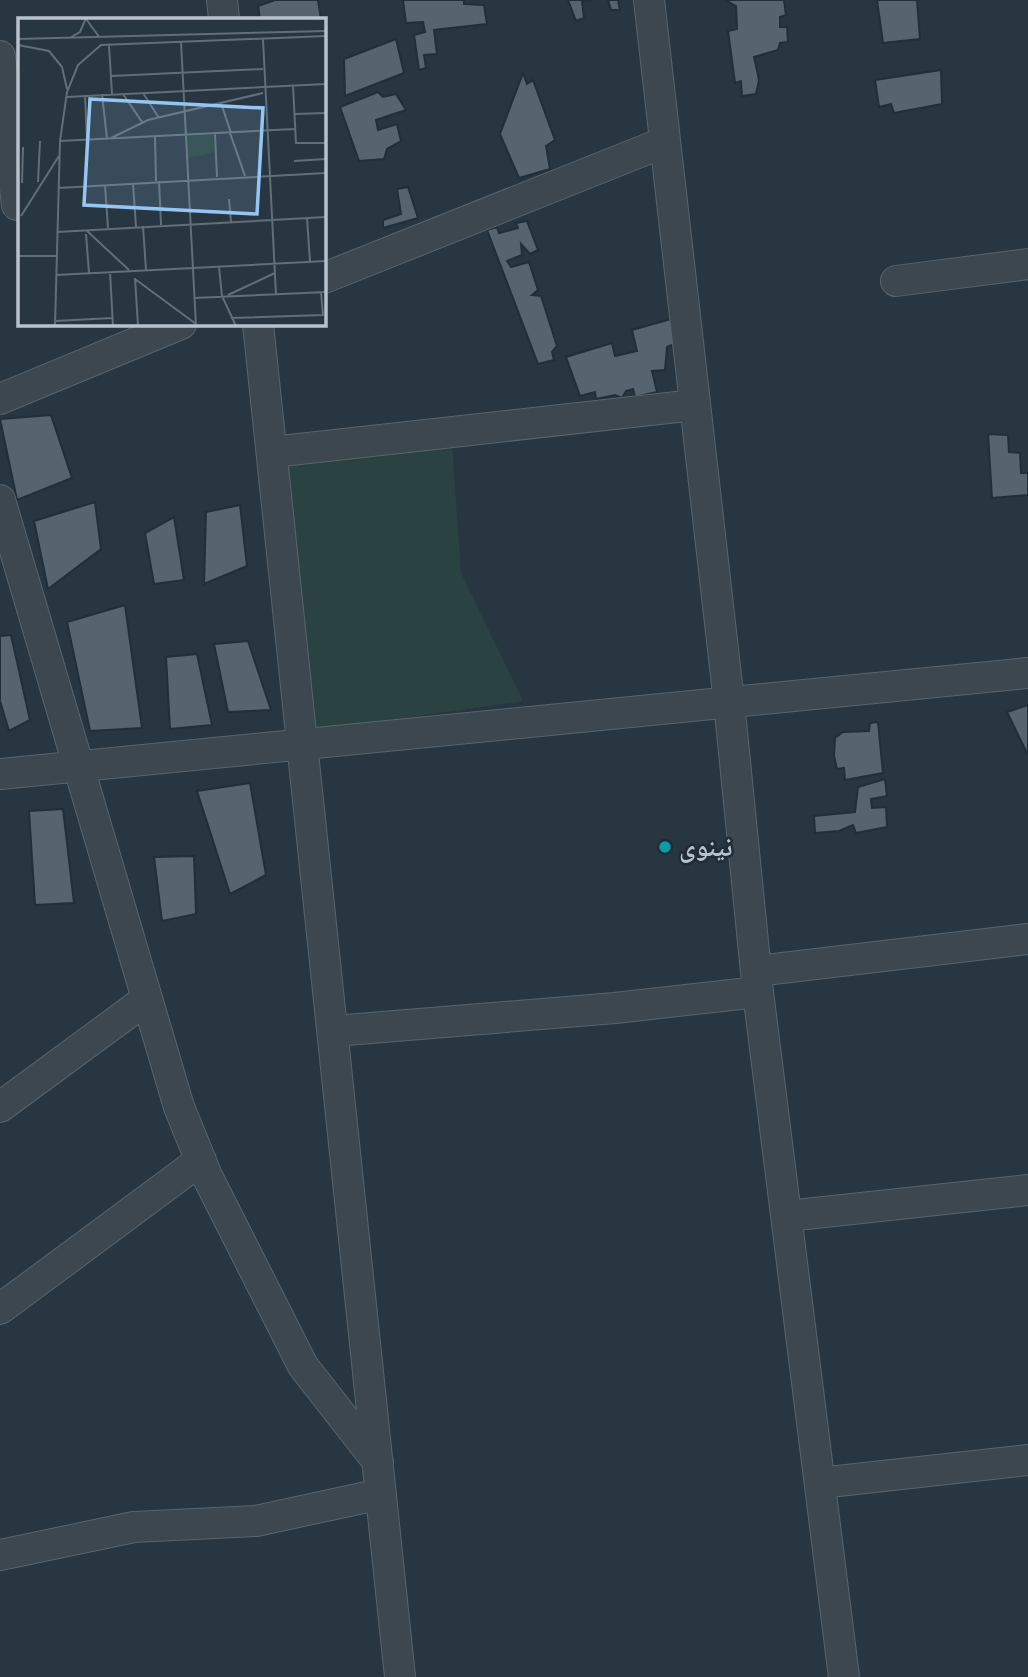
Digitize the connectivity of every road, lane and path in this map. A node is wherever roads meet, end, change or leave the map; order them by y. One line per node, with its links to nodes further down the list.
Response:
1 (222, 0): 3 (street)
2 (649, 0): 5 (street)
3 (224, 18)
4 (0, 56): 6 (street)
5 (665, 142): 8 (street); 13 (street)
6 (17, 205)
7 (1028, 264): 9 (street)
8 (326, 277)
9 (896, 281)
10 (176, 326): 12 (street)
11 (258, 326): 14 (street)
12 (0, 399)
13 (695, 405): 14 (street); 17 (street)
14 (272, 452): 18 (street)
15 (0, 500): 19 (street)
16 (1028, 673): 17 (street)
17 (729, 702): 18 (street); 22 (street)
18 (305, 744): 19 (street); 24 (street)
19 (78, 766): 20 (street); 23 (street)
20 (0, 774)
21 (1028, 939): 22 (street)
22 (757, 981): 24 (street); 28 (street)
23 (147, 999): 25 (street); 26 (street)
24 (334, 1031): 31 (street)
25 (0, 1107)
26 (201, 1160): 29 (street); 31 (street)
27 (1028, 1190): 28 (street)
28 (787, 1216): 32 (street)
29 (0, 1309)
30 (1028, 1460): 32 (street)
31 (378, 1462): 33 (street)
32 (820, 1483): 36 (street)
33 (381, 1494): 34 (street); 35 (street)
34 (0, 1555)
35 (400, 1677)
36 (844, 1677)

